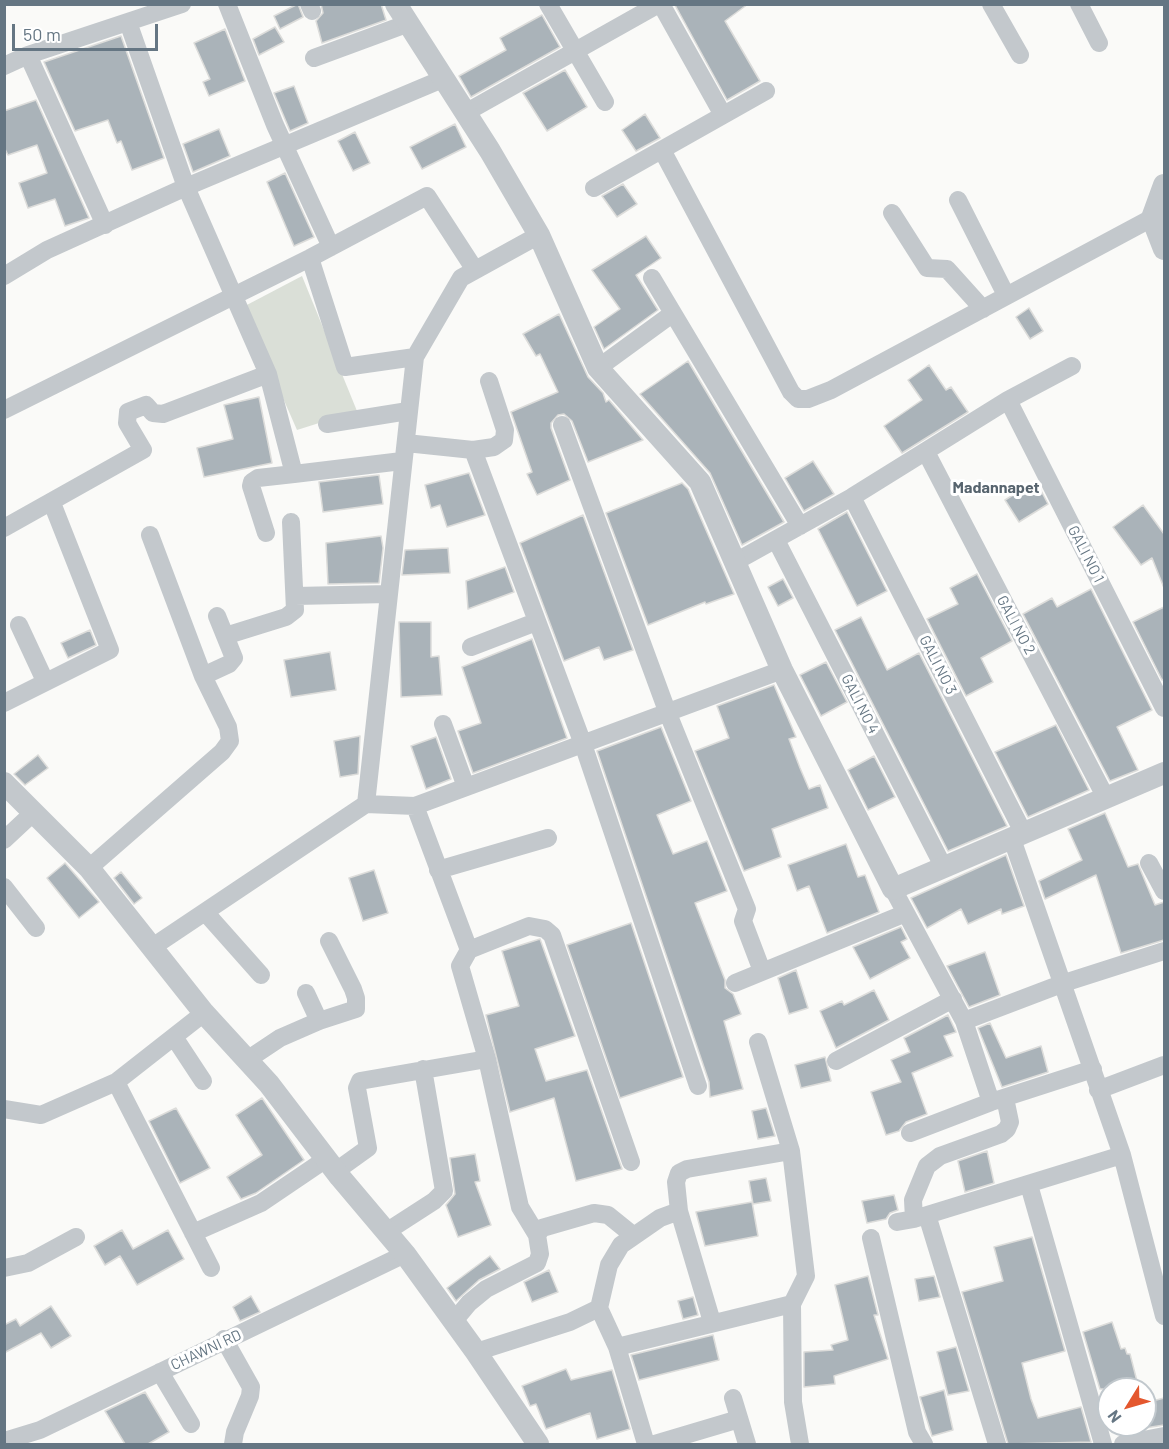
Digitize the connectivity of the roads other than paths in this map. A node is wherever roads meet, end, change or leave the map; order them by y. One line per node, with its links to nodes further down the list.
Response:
1 (183, 4): 8 (street)
2 (227, 4): 21 (street)
3 (396, 4): 9 (street)
4 (548, 4): 11 (street)
5 (660, 4): 11 (street); 20 (street)
6 (991, 4): 12 (street)
7 (1079, 4): 10 (street)
8 (132, 15): 13 (street); 24 (street)
9 (409, 23): 14 (street); 16 (street)
10 (1099, 43)
11 (574, 50): 18 (street); 19 (street)
12 (1020, 55)
13 (28, 56): 15 (street); 29 (street)
14 (315, 58)
15 (4, 66)
16 (445, 78): 19 (street); 21 (street)
17 (766, 91): 20 (street)
18 (605, 102)
19 (465, 113): 30 (street)
20 (723, 115): 22 (street)
21 (285, 145): 24 (street); 31 (street)
22 (662, 150): 25 (street); 39 (street)
23 (1164, 185): 28 (street)
24 (186, 187): 29 (street); 38 (street)
25 (594, 188)
26 (958, 200): 37 (street)
27 (892, 213): 39 (street)
28 (1152, 218): 32 (street); 37 (street)
29 (105, 225): 35 (street)
30 (539, 235): 34 (street); 43 (street)
31 (331, 247): 33 (street); 34 (street)
32 (1164, 249)
33 (310, 258): 38 (street); 41 (street)
34 (475, 270): 41 (street)
35 (4, 276)
36 (652, 278): 40 (street)
37 (1006, 295): 39 (street)
38 (234, 296): 44 (street); 47 (street)
39 (983, 309)
40 (672, 314): 43 (street); 58 (street)
41 (415, 357): 48 (street)
42 (1072, 366): 46 (street)
43 (598, 368): 63 (street)
44 (268, 374): 54 (street); 56 (street)
45 (489, 381): 51 (street)
46 (1008, 400): 53 (street); 75 (street, GALI NO 1)
47 (4, 410)
48 (408, 411): 49 (street); 52 (street)
49 (327, 424)
50 (562, 425): 76 (street)
51 (473, 450): 52 (street); 67 (street)
52 (404, 452): 54 (street); 64 (street)
53 (926, 452): 55 (street); 82 (street, GALI NO 2)
54 (294, 474): 60 (street)
55 (852, 497): 58 (street); 86 (street, GALI NO 3)
56 (52, 503): 59 (street); 73 (street)
57 (291, 522): 65 (street)
58 (800, 526): 62 (street)
59 (4, 528)
60 (266, 533)
61 (150, 535): 72 (street)
62 (776, 540): 63 (street); 91 (street, GALI NO 4)
63 (735, 562): 71 (street)
64 (388, 594): 65 (street); 83 (street)
65 (295, 596): 69 (street)
66 (216, 616): 69 (street)
67 (536, 622): 70 (street); 78 (street)
68 (19, 625): 73 (street)
69 (225, 636): 72 (street)
70 (471, 648)
71 (782, 670): 76 (street); 94 (street)
72 (203, 676): 90 (street)
73 (45, 681): 74 (street)
74 (4, 703)
75 (1164, 708)
76 (667, 711): 78 (street); 103 (street)
77 (443, 724): 81 (street)
78 (583, 744): 81 (street); 122 (street)
79 (1164, 773): 82 (street)
80 (4, 783): 85 (street)
81 (466, 787): 84 (street)
82 (1106, 798): 86 (street)
83 (366, 804): 84 (street); 96 (street)
84 (415, 806): 92 (street)
85 (34, 812): 88 (street); 90 (street)
86 (1018, 836): 91 (street); 106 (street, GALI NO 3)
87 (548, 838): 92 (street)
88 (4, 840)
89 (1149, 863): 95 (street)
90 (89, 868): 100 (street)
91 (944, 868): 94 (street)
92 (438, 870): 101 (street)
93 (4, 887): 98 (street)
94 (893, 889): 97 (street)
95 (1164, 891)
96 (205, 912): 100 (street); 104 (street)
97 (906, 913): 103 (street); 108 (street)
98 (36, 928)
99 (329, 941): 110 (street)
100 (151, 948): 109 (street)
101 (469, 950): 114 (street); 129 (street)
102 (1164, 951): 106 (street)
103 (762, 971): 105 (street)
104 (261, 975)
105 (735, 983)
106 (1064, 983): 111 (street); 119 (street, GALI NO 3)
107 (306, 993): 110 (street)
108 (952, 999): 111 (street); 116 (street)
109 (204, 1013): 112 (street); 115 (street)
110 (319, 1021): 115 (street)
111 (964, 1021): 124 (street)
112 (174, 1037): 120 (street); 121 (street)
113 (758, 1042): 127 (street)
114 (487, 1059): 118 (street); 136 (street)
115 (247, 1060): 130 (street)
116 (836, 1061)
117 (1164, 1065): 123 (street)
118 (423, 1069): 130 (street); 134 (street)
119 (1093, 1070): 123 (street, GALI NO 3); 124 (street)
120 (203, 1080)
121 (116, 1082): 125 (street); 135 (street)
122 (698, 1086)
123 (1098, 1090): 128 (street, GALI NO 3)
124 (998, 1100): 126 (street); 133 (street)
125 (4, 1109)
126 (910, 1133)
127 (791, 1151): 132 (street); 143 (street)
128 (1122, 1155): 131 (street); 145 (street, GALI NO 3)
129 (631, 1162)
130 (331, 1165): 134 (street); 135 (street)
131 (1029, 1185): 133 (street); 166 (street)
132 (679, 1211): 137 (street); 147 (street)
133 (913, 1219): 165 (street)
134 (386, 1232): 140 (street)
135 (193, 1233): 142 (street)
136 (537, 1235): 137 (street); 146 (street)
137 (634, 1236): 144 (street)
138 (76, 1237): 141 (street)
139 (871, 1238): 164 (street)
140 (405, 1254): 146 (street); 148 (street, CHAWNI RD)
141 (4, 1268)
142 (211, 1268)
143 (792, 1304): 147 (street); 163 (street)
144 (599, 1308): 149 (street); 150 (street)
145 (1164, 1317)
146 (454, 1321): 150 (street)
147 (712, 1322): 149 (street)
148 (224, 1340): 151 (street, CHAWNI RD); 158 (street)
149 (617, 1347): 160 (street)
150 (476, 1352): 159 (street)
151 (160, 1372): 154 (street); 156 (street, CHAWNI RD)
152 (733, 1398): 153 (street)
153 (739, 1419): 161 (street); 162 (street)
154 (191, 1424)
155 (1164, 1436): 167 (street)
156 (44, 1437): 157 (street, CHAWNI RD)
157 (4, 1441)
158 (233, 1444)
159 (538, 1444)
160 (646, 1444)
161 (655, 1444)
162 (747, 1444)
163 (800, 1444)
164 (924, 1444)
165 (997, 1444)
166 (1103, 1444)
167 (1123, 1444)

